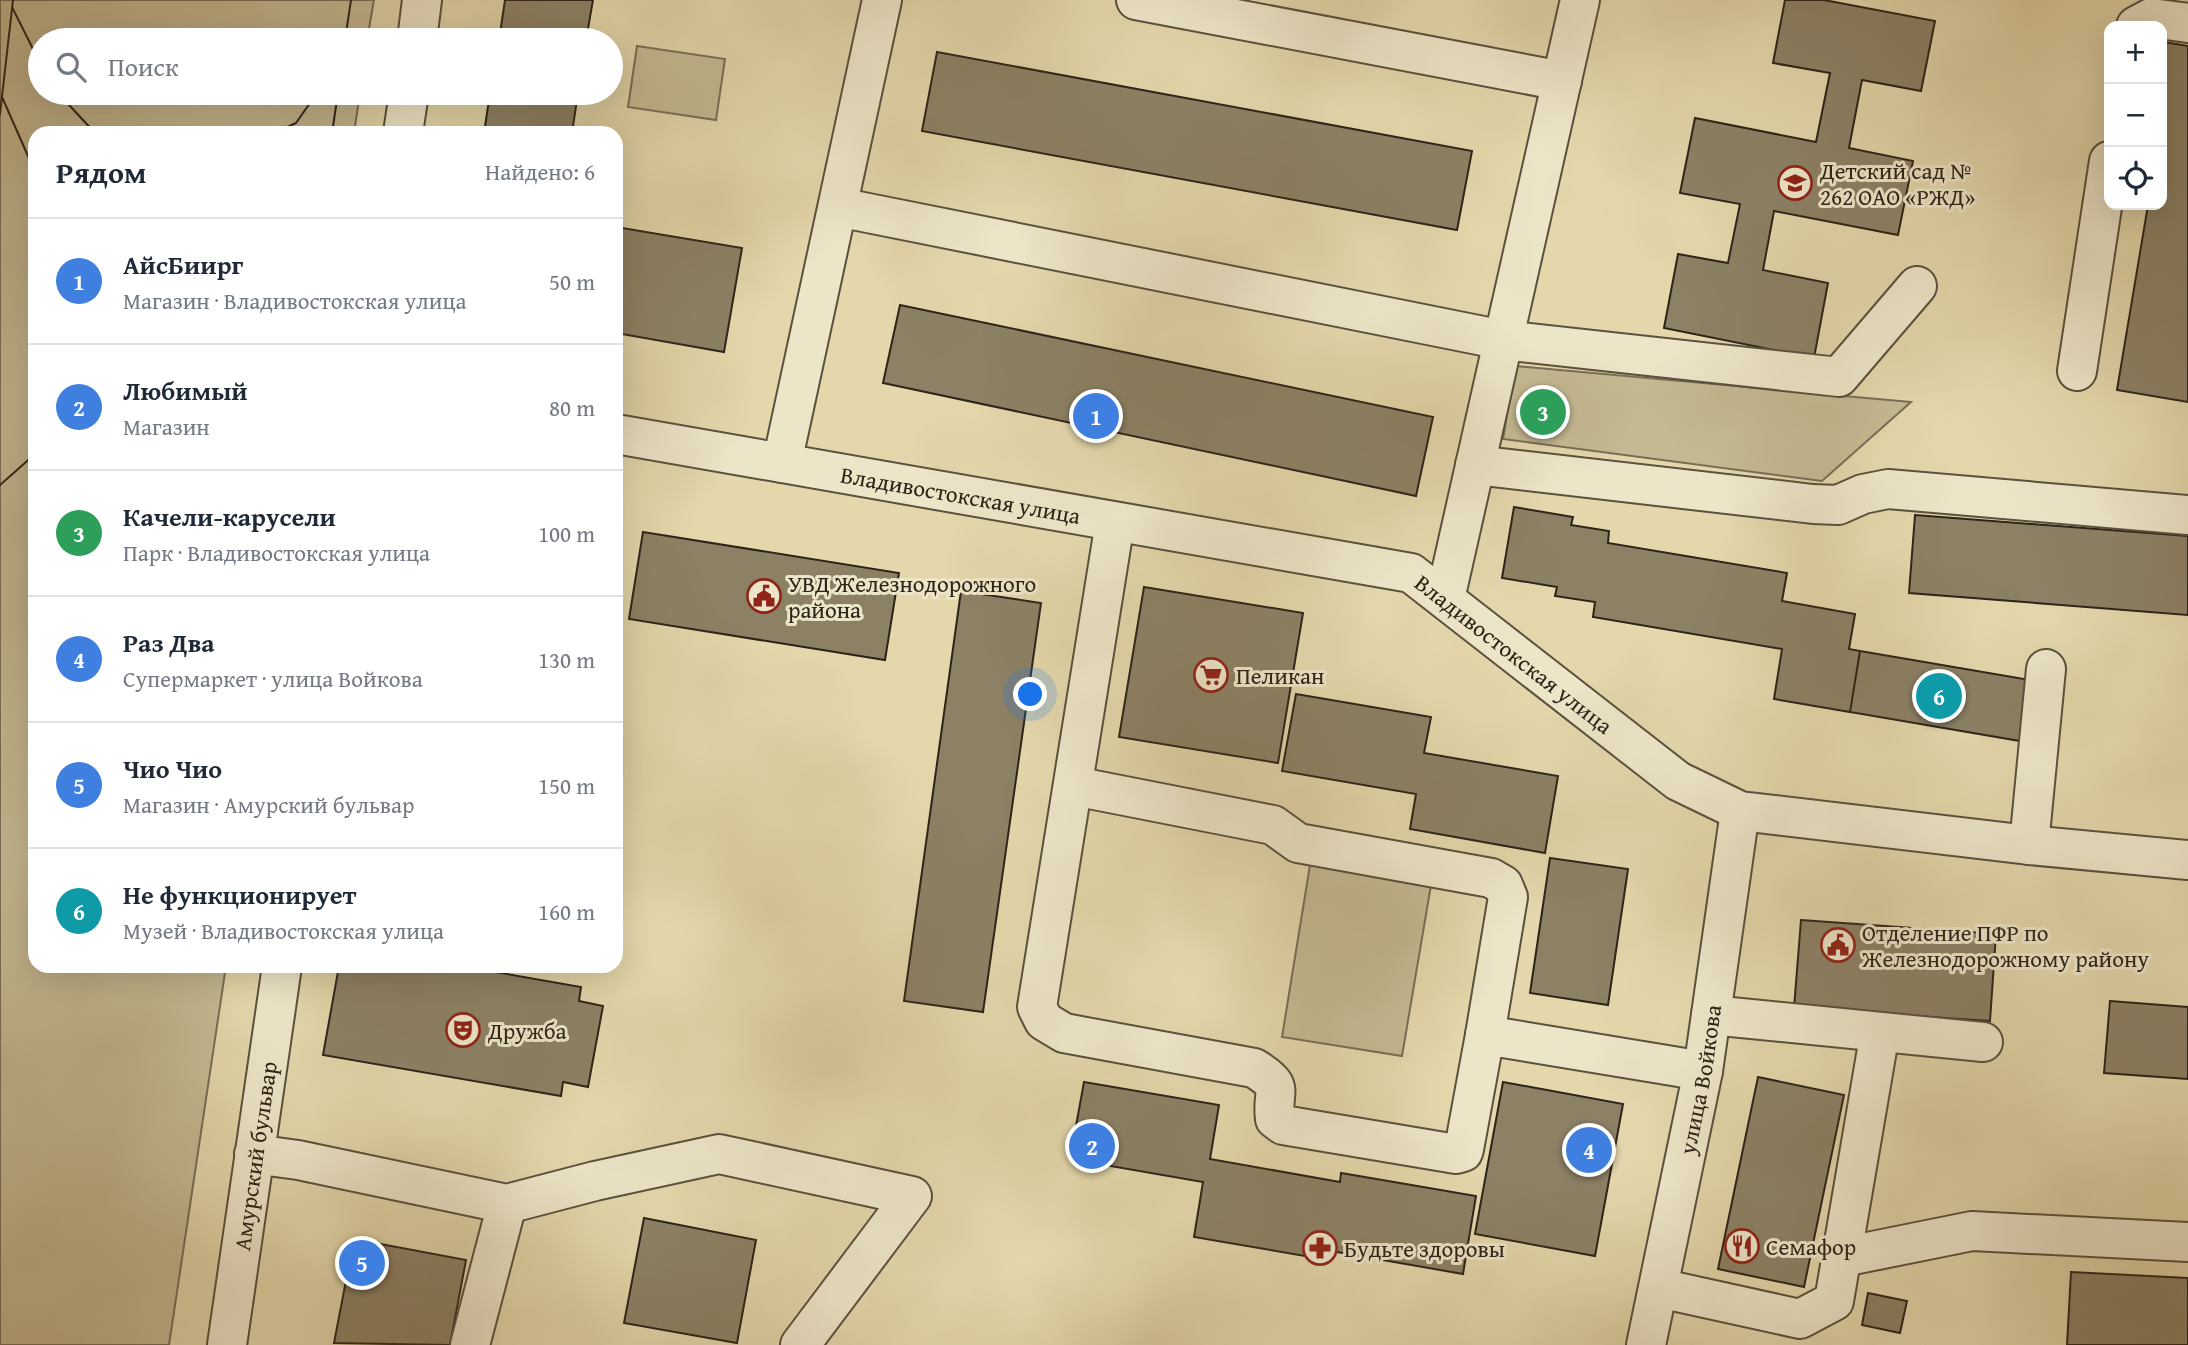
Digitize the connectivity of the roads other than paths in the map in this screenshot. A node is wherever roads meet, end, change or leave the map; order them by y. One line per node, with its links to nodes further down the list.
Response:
1 (422, 0): 7 (street)
2 (882, 0): 12 (street)
3 (1136, 0): 8 (street)
4 (1580, 0): 8 (street)
5 (2145, 21): 6 (street)
6 (2188, 23)
7 (418, 28)
8 (1562, 81): 14 (street)
9 (407, 105): 10 (street)
10 (404, 126)
11 (2104, 194): 15 (street)
12 (838, 207): 14 (street); 17 (street)
13 (1917, 286): 14 (street)
14 (1503, 341): 18 (street)
15 (2077, 372)
16 (623, 435): 17 (street, Владивостокская улица)
17 (782, 463): 20 (street, Владивостокская улица)
18 (1475, 465): 19 (street); 21 (street)
19 (2188, 515)
20 (1115, 522): 21 (street, Владивостокская улица); 23 (street)
21 (1445, 599): 24 (street, Владивостокская улица)
22 (2046, 669): 25 (street)
23 (1074, 786): 30 (street); 30 (street)
24 (1740, 811): 25 (street, Владивостокская улица); 28 (street, улица Войкова)
25 (2029, 845): 26 (street, Владивостокская улица)
26 (2188, 860)
27 (281, 973): 33 (street, Амурский бульвар)
28 (1711, 1016): 29 (street); 32 (street, улица Войкова)
29 (1880, 1032): 31 (street); 36 (street)
30 (1485, 1035): 32 (street)
31 (1983, 1042)
32 (1703, 1071): 37 (street, улица Войкова)
33 (254, 1154): 34 (street); 38 (street, Амурский бульвар)
34 (507, 1204): 39 (street); 40 (street)
35 (2188, 1242): 36 (street)
36 (1843, 1257): 37 (street)
37 (1659, 1288): 41 (street, улица Войкова)
38 (227, 1345)
39 (470, 1345)
40 (800, 1345)
41 (1646, 1345)

